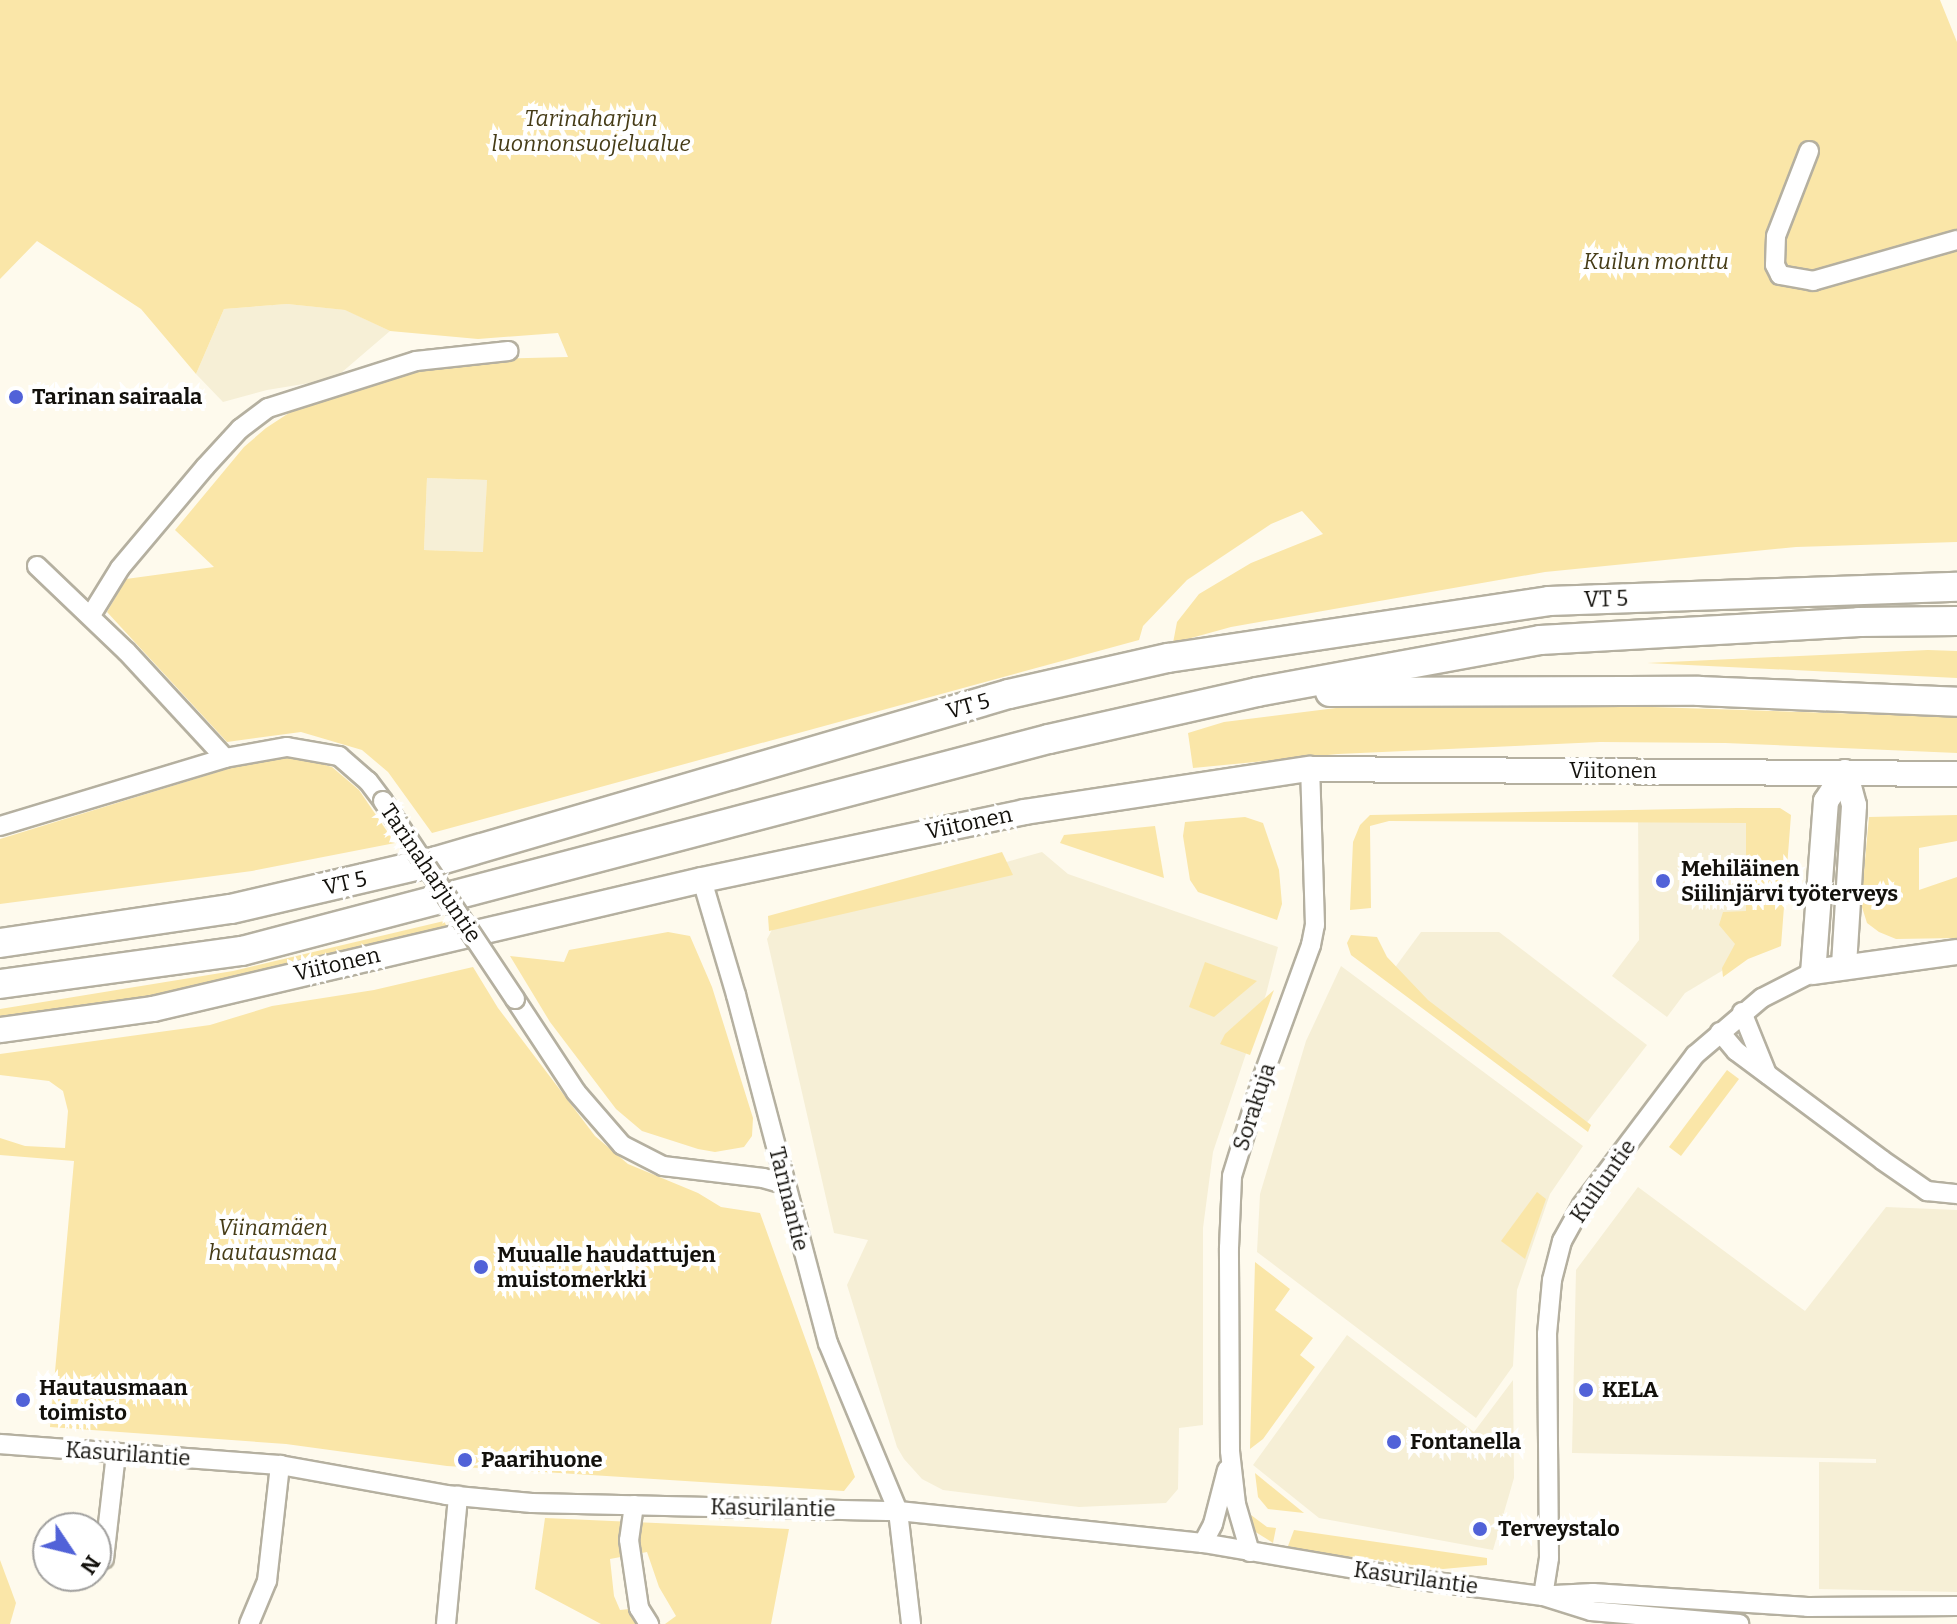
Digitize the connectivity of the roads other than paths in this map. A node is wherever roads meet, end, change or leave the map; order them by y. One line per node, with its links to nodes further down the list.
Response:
1 (1809, 151): 2 (street)
2 (1957, 240)
3 (508, 351): 6 (street)
4 (37, 566): 6 (street)
5 (1957, 587): 16 (highway, VT 5)
6 (91, 615): 10 (street)
7 (1957, 621): 8 (highway, VT 5)
8 (1257, 692): 9 (highway); 20 (highway, VT 5)
9 (1957, 702)
10 (225, 758): 14 (street, Tarinaharjuntie); 25 (street, Tarinaharjuntie, bridge)
11 (1310, 769): 12 (main road, Viitonen); 15 (main road, Viitonen); 28 (street, Sorakuja)
12 (1845, 772): 13 (main road, Viitonen); 18 (main road); 19 (main road)
13 (1957, 774)
14 (0, 826)
15 (702, 880): 22 (main road, Viitonen); 25 (street, Tarinantie)
16 (0, 943)
17 (1957, 952): 18 (main road, Kuiluntie)
18 (1844, 965): 19 (main road, Kuiluntie)
19 (1813, 972): 21 (street, Kuiluntie)
20 (0, 984)
21 (1742, 1012): 23 (street, Kuiluntie); 24 (street)
22 (0, 1030)
23 (1720, 1032): 24 (street); 37 (street, Kuiluntie)
24 (1768, 1076): 26 (street)
25 (784, 1184): 33 (street, Tarinantie)
26 (1957, 1194)
27 (0, 1444): 29 (street, Kasurilantie)
28 (1230, 1451): 35 (street, Sorakuja); 36 (street, Sorakuja)
29 (116, 1453): 30 (street, Kasurilantie); 34 (street)
30 (280, 1465): 31 (street, Kasurilantie); 40 (street)
31 (458, 1496): 32 (street, Kasurilantie); 41 (street)
32 (634, 1505): 33 (street, Kasurilantie); 42 (street)
33 (898, 1511): 35 (street, Kasurilantie); 39 (street, Tarinantie)
34 (109, 1512)
35 (1203, 1543): 36 (street, Kasurilantie)
36 (1250, 1552): 37 (street, Kasurilantie)
37 (1543, 1596): 38 (street, Kasurilantie); 44 (street, Kasurilantie)
38 (1957, 1606)
39 (909, 1615): 43 (street)
40 (249, 1624)
41 (446, 1624)
42 (649, 1624)
43 (925, 1624)
44 (1739, 1624)

